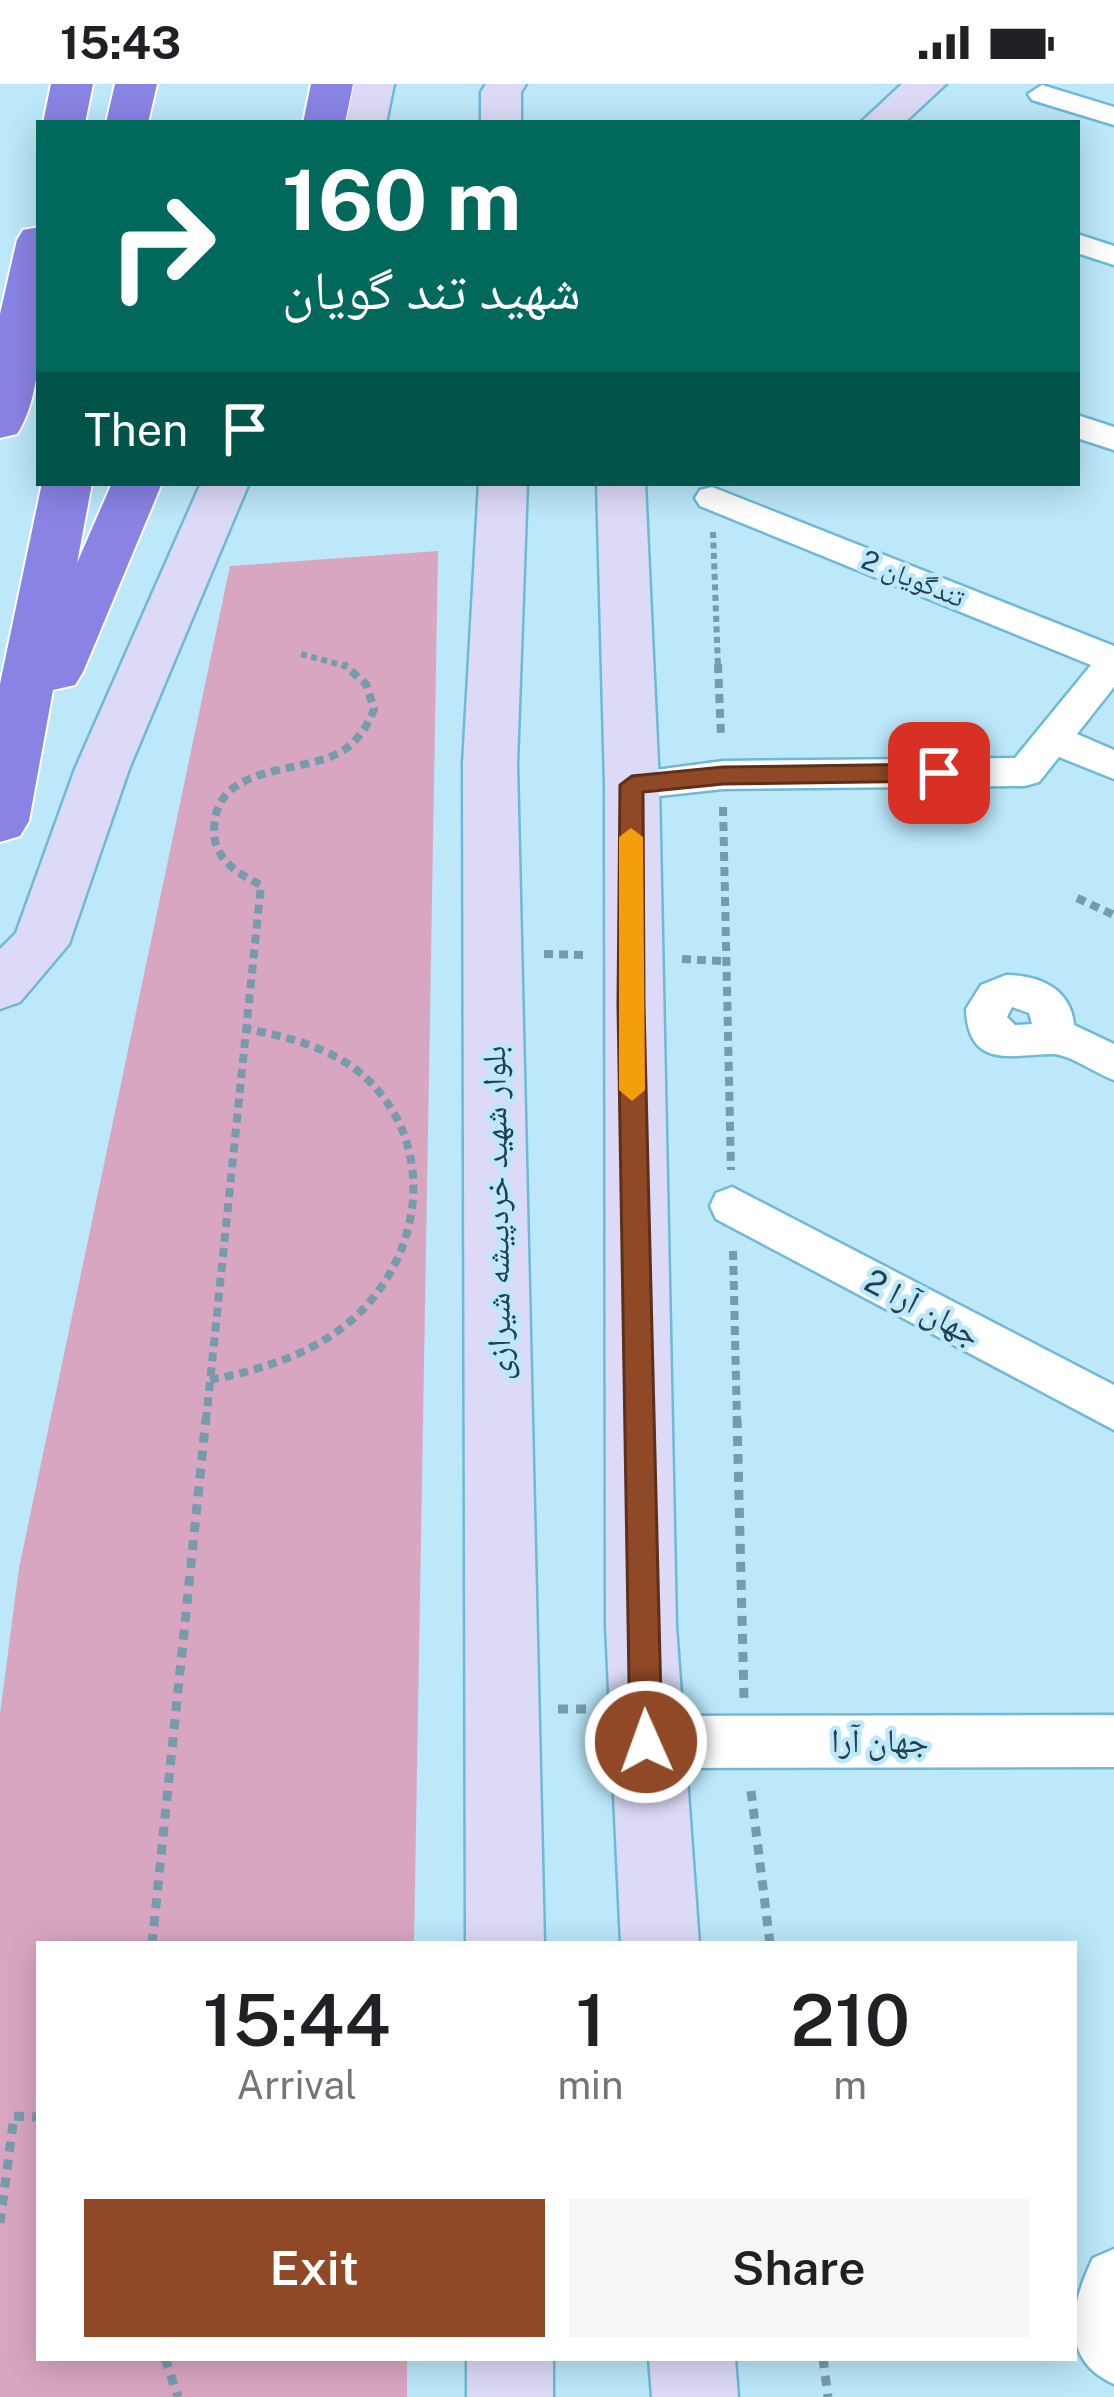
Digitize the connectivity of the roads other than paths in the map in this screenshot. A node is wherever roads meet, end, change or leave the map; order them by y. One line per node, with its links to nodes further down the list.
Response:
1 (72, 84): 8 (highway)
2 (136, 84): 9 (highway)
3 (332, 84): 10 (highway)
4 (374, 84): 11 (street)
5 (913, 87): 12 (street)
6 (1042, 94): 7 (street)
7 (1114, 116)
8 (65, 120)
9 (129, 120)
10 (325, 120)
11 (367, 120)
12 (883, 120)
13 (1080, 244): 15 (street)
14 (36, 254): 16 (highway)
15 (1114, 256)
16 (0, 423)
17 (1080, 427): 18 (street)
18 (1114, 439)
19 (66, 486): 29 (highway)
20 (136, 486): 29 (highway)
21 (224, 486): 30 (street)
22 (503, 486): 37 (street, بلوار شهید خردپیشه شیرازی)
23 (622, 486): 28 (street)
24 (712, 498): 25 (street, تندگویان 2)
25 (1114, 661): 26 (street)
26 (1053, 739): 27 (street); 28 (street)
27 (1114, 765)
28 (632, 785): 35 (street)
29 (5, 797)
30 (0, 986)
31 (1050, 1033): 32 (street)
32 (1114, 1063)
33 (732, 1206): 34 (street, جهان آرا 2)
34 (1114, 1409)
35 (645, 1725): 36 (street, جهان آرا); 38 (street)
36 (1114, 1741)
37 (505, 1941)
38 (660, 1941)
39 (1114, 2279): 40 (street)
40 (1114, 2353)
41 (510, 2361): 43 (street)
42 (692, 2361): 44 (street)
43 (510, 2397)
44 (695, 2397)

